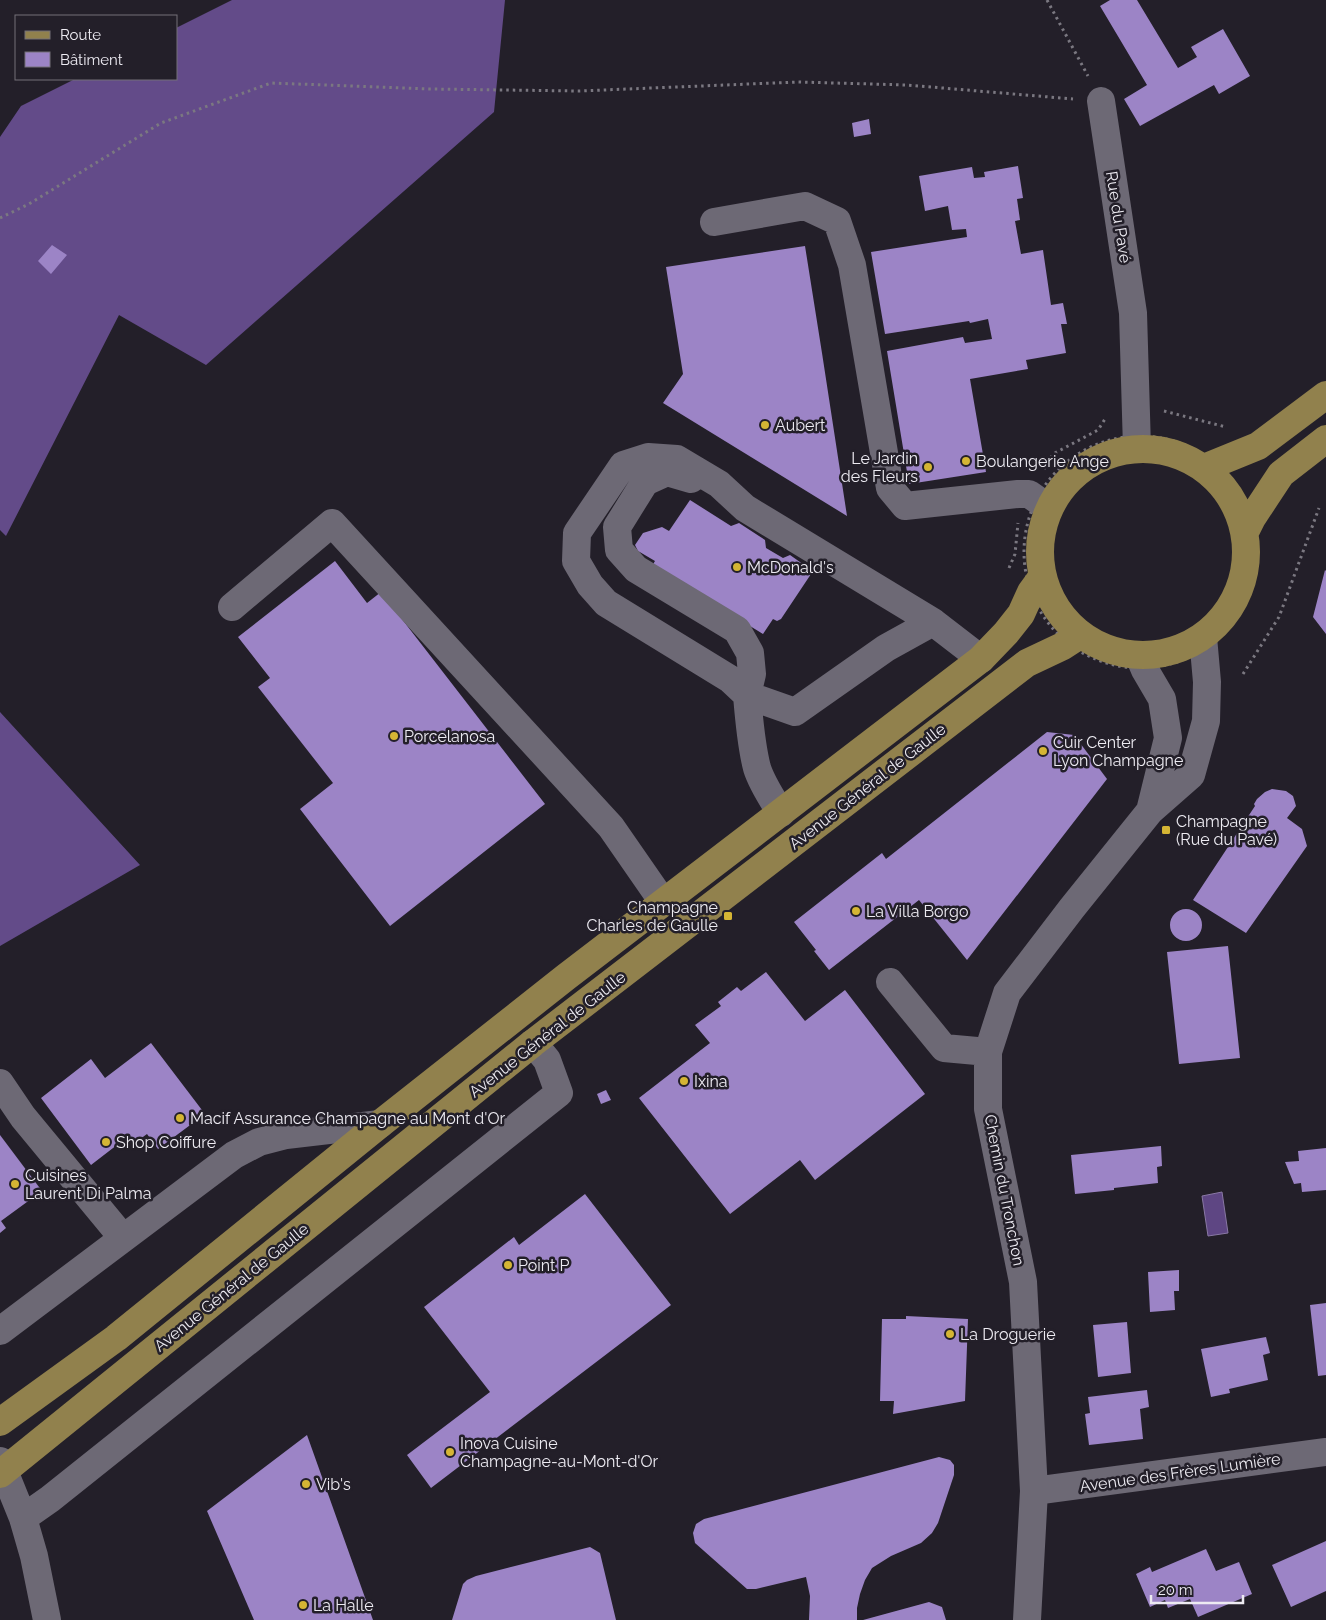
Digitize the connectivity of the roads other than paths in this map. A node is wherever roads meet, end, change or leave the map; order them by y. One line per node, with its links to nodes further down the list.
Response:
1 (1101, 101): 4 (street, Rue du Pavé)
2 (714, 222): 7 (street)
3 (1326, 395): 6 (main road)
4 (1137, 432): 6 (main road); 7 (main road)
5 (1326, 439): 9 (main road)
6 (1205, 460): 9 (main road)
7 (1038, 501): 10 (main road)
8 (745, 508): 12 (street); 17 (street); 17 (street)
9 (1248, 525): 14 (main road)
10 (1033, 582): 13 (main road); 15 (main road, Avenue Général de Gaulle)
11 (232, 607): 20 (street)
12 (933, 622): 15 (street); 17 (street)
13 (1073, 639): 16 (main road); 22 (main road, Avenue Général de Gaulle)
14 (1204, 644): 16 (main road); 18 (street, Chemin du Tronchon)
15 (981, 659): 19 (main road, Avenue Général de Gaulle)
16 (1142, 663): 18 (street, Chemin du Tronchon)
17 (747, 695): 19 (street)
18 (1150, 811): 23 (street, Chemin du Tronchon)
19 (781, 813): 20 (main road, Avenue Général de Gaulle)
20 (663, 902): 25 (main road, Avenue Général de Gaulle)
21 (890, 982): 23 (street)
22 (533, 1043): 30 (main road, Avenue Général de Gaulle); 32 (street)
23 (988, 1052): 31 (street, Chemin du Tronchon)
24 (0, 1083): 26 (street)
25 (380, 1124): 26 (street); 28 (main road, Avenue Général de Gaulle)
26 (123, 1238): 27 (street)
27 (0, 1331)
28 (0, 1422)
29 (1326, 1452): 31 (street, Avenue des Frères Lumière)
30 (1, 1468): 32 (street)
31 (1034, 1491): 34 (street, Chemin du Tronchon)
32 (23, 1518): 33 (street)
33 (47, 1620)
34 (1026, 1620)

